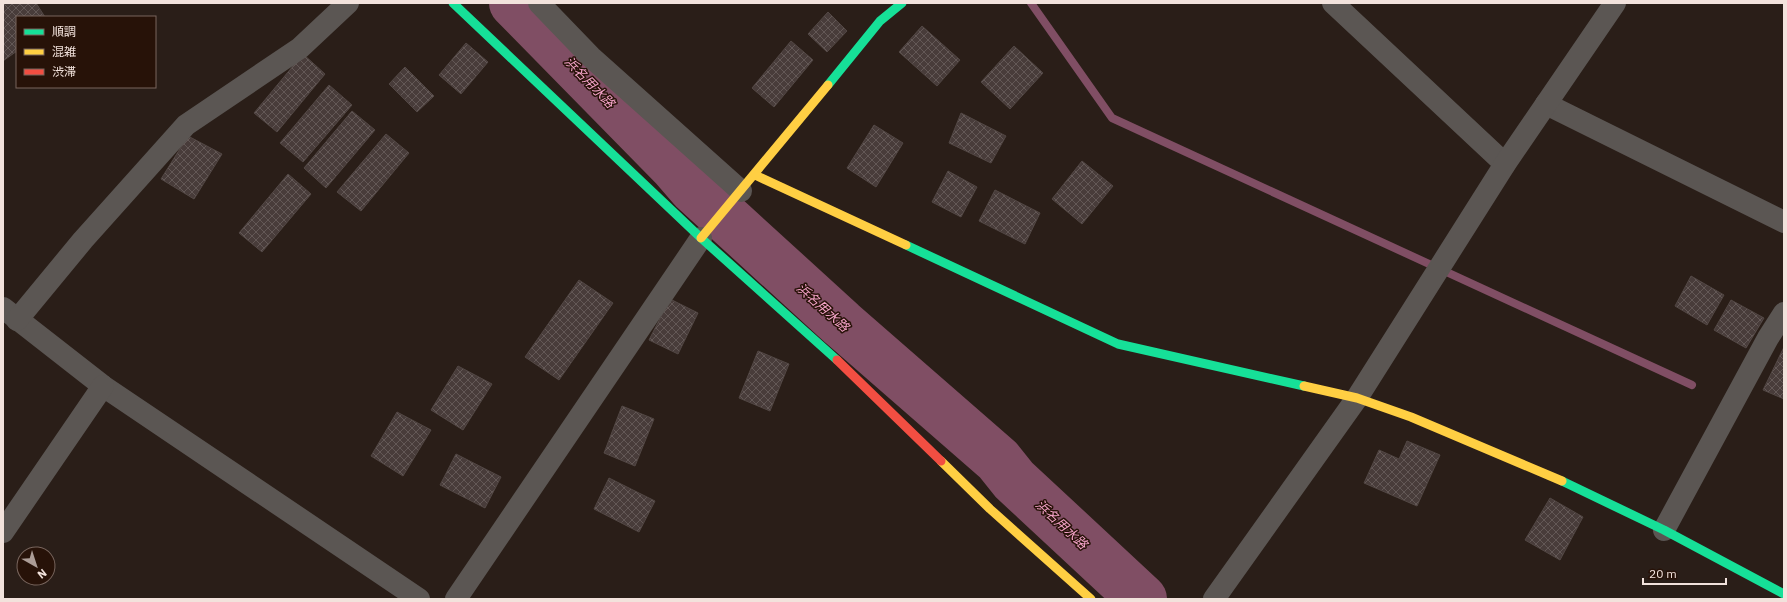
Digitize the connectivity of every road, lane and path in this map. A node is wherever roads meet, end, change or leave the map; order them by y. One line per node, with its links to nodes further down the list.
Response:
1 (348, 3): 13 (street)
2 (453, 3): 11 (street)
3 (539, 3): 9 (street)
4 (902, 3): 9 (street)
5 (1333, 3): 8 (street)
6 (1615, 3): 7 (street)
7 (1546, 104): 8 (street); 10 (street)
8 (1505, 164): 15 (street)
9 (743, 188): 11 (street); 15 (street)
10 (1784, 222)
11 (706, 232): 20 (street); 21 (street)
12 (1784, 313): 16 (street)
13 (10, 314): 14 (street)
14 (103, 386): 17 (street); 19 (street)
15 (1356, 398): 16 (street); 22 (street)
16 (1664, 530): 18 (street)
17 (3, 532)
18 (1784, 594)
19 (419, 599)
20 (456, 599)
21 (1091, 599)
22 (1214, 599)

